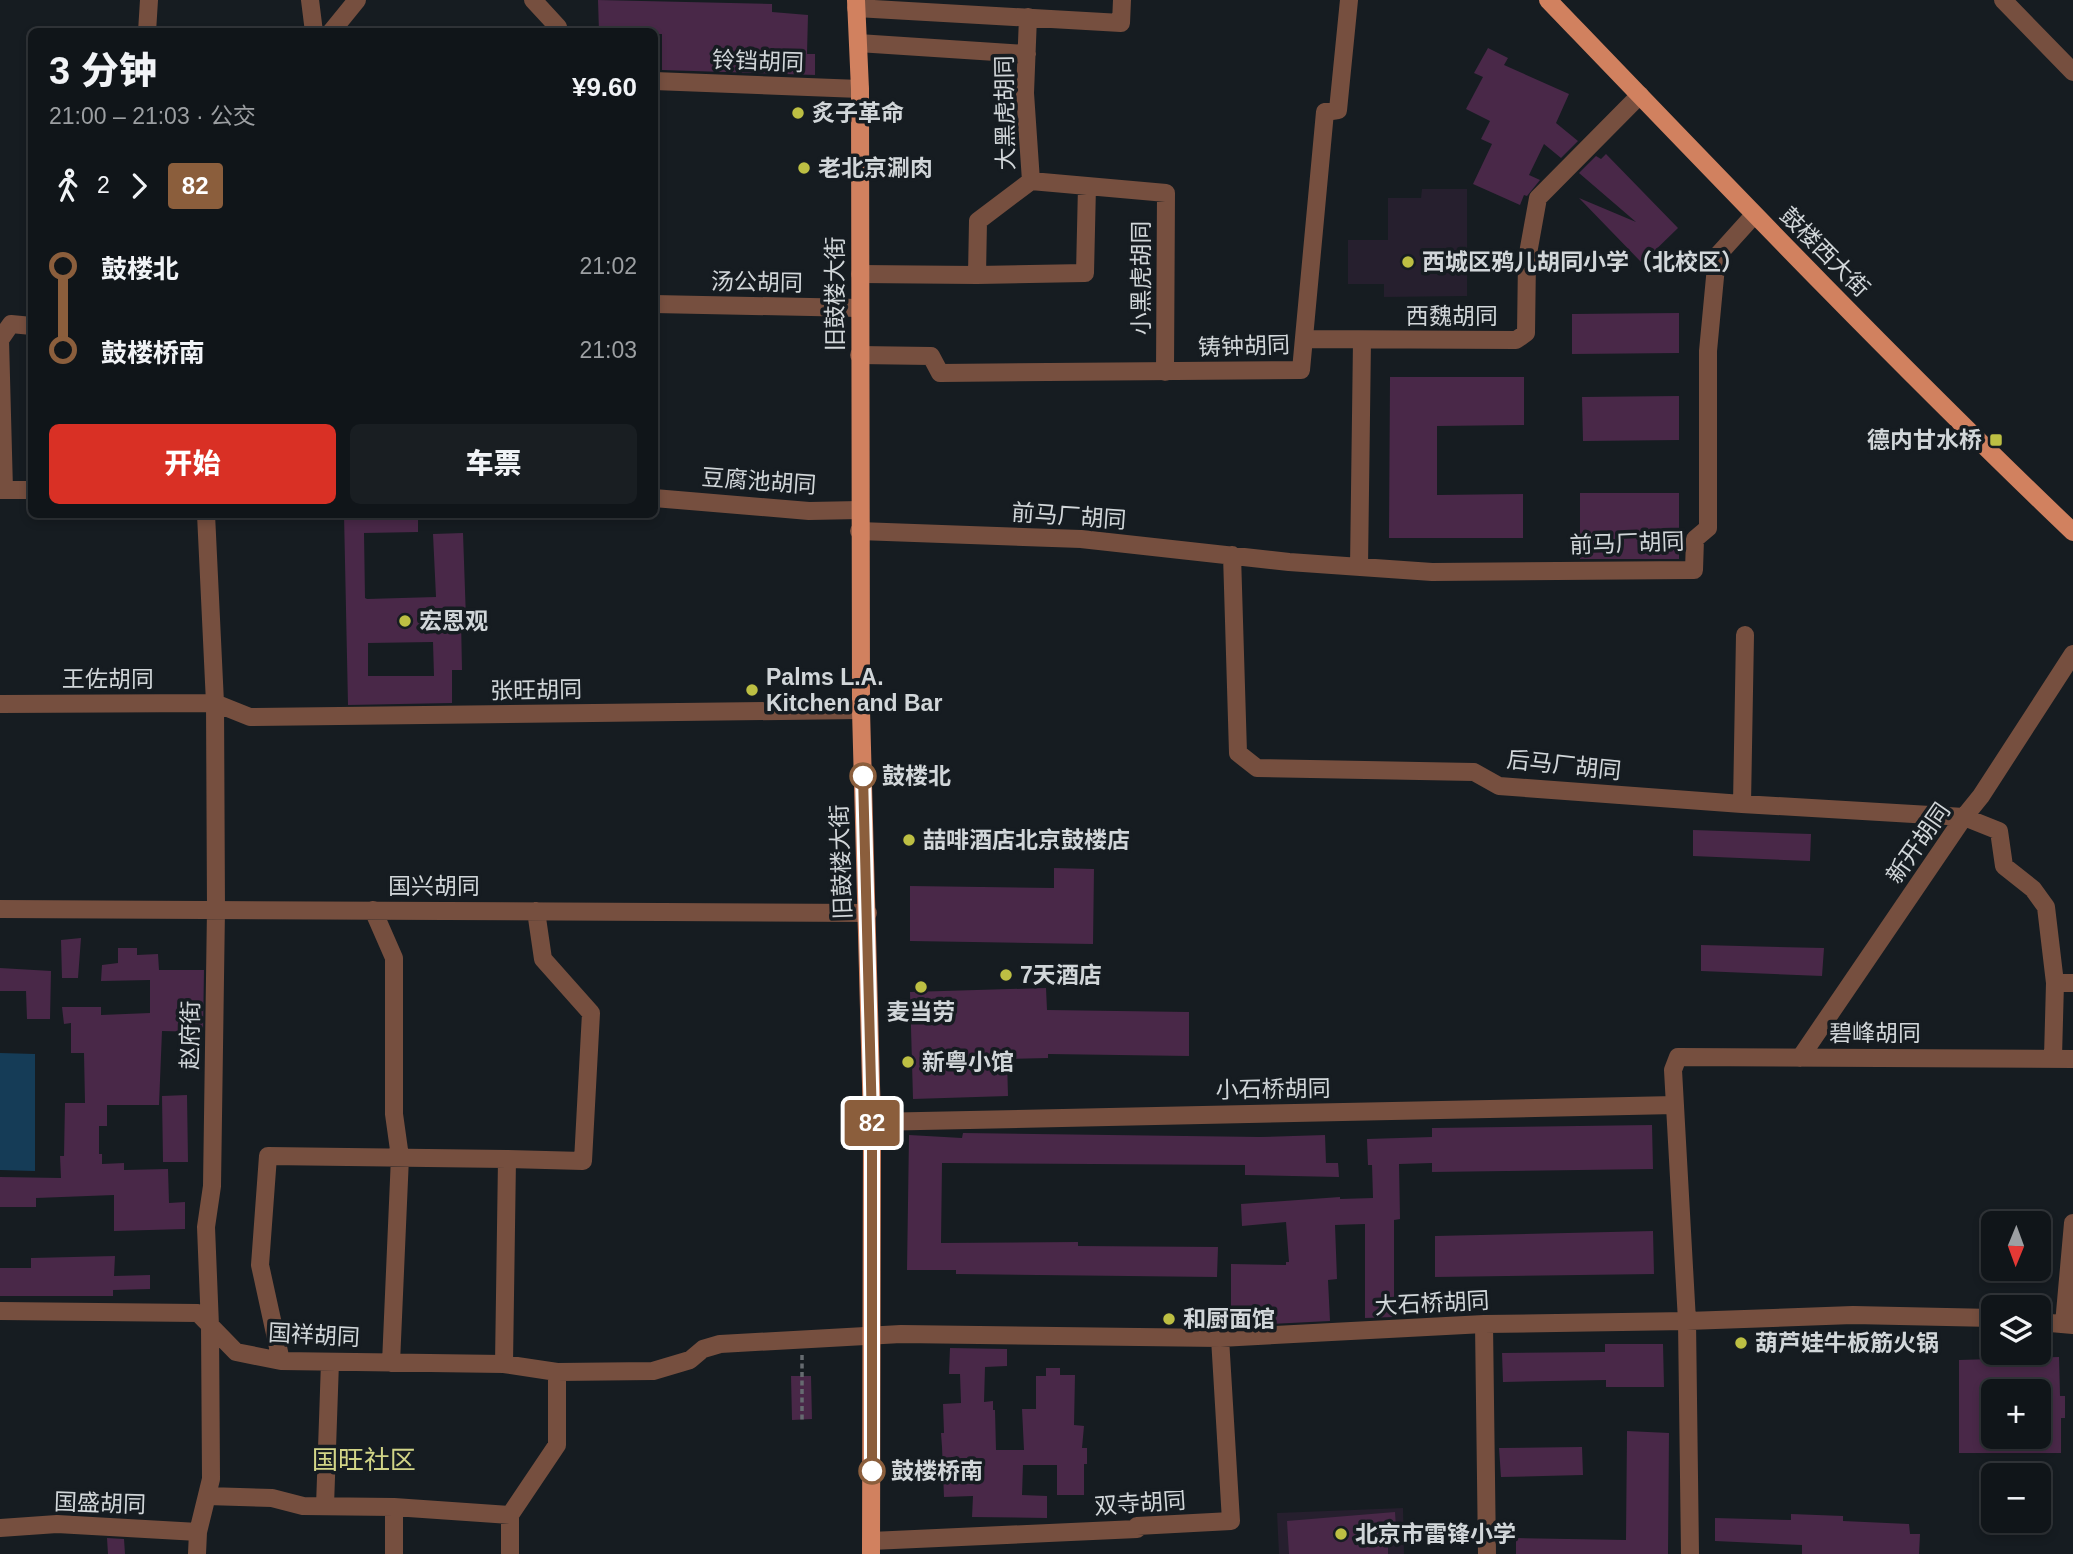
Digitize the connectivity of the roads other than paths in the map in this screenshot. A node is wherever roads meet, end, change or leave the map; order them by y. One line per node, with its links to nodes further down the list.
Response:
1 (149, 0): 11 (street)
2 (310, 0): 12 (street)
3 (357, 0): 13 (street)
4 (533, 0): 14 (street)
5 (1122, 0): 10 (street)
6 (1349, 0): 29 (street, 铸钟胡同)
7 (1548, 0): 20 (main road, 鼓楼西大街)
8 (2003, 0): 17 (street)
9 (856, 4): 10 (street); 15 (main road, 旧鼓楼大街)
10 (1028, 17): 16 (street, 大黑虎胡同)
11 (147, 28)
12 (314, 28)
13 (334, 28)
14 (558, 28)
15 (858, 43): 16 (street); 19 (main road, 旧鼓楼大街)
16 (1027, 54): 21 (street, 大黑虎胡同)
17 (2073, 72)
18 (658, 82): 19 (street, 铃铛胡同)
19 (859, 89): 24 (main road, 旧鼓楼大街)
20 (1640, 95): 23 (main road, 鼓楼西大街); 30 (street, 西魏胡同)
21 (1031, 181): 22 (street, 小黑虎胡同); 25 (street, 大黑虎胡同)
22 (1087, 187): 25 (street); 32 (street, 小黑虎胡同)
23 (1754, 215): 39 (main road, 鼓楼西大街); 41 (street, 前马厂胡同)
24 (860, 274): 25 (street); 27 (main road, 旧鼓楼大街)
25 (977, 275)
26 (658, 304): 27 (street, 汤公胡同)
27 (859, 308): 31 (main road, 旧鼓楼大街)
28 (28, 326): 33 (street)
29 (1304, 339): 30 (street, 西魏胡同); 32 (street, 铸钟胡同)
30 (1362, 340): 41 (street)
31 (859, 355): 32 (street, 铸钟胡同); 36 (main road, 旧鼓楼大街)
32 (1165, 372)
33 (2, 490): 34 (street)
34 (28, 490)
35 (658, 498): 36 (street, 豆腐池胡同)
36 (860, 510): 38 (main road, 旧鼓楼大街)
37 (206, 518): 44 (street, 赵府街)
38 (859, 531): 40 (street, 前马厂胡同); 46 (main road, 旧鼓楼大街)
39 (2073, 532)
40 (1232, 555): 41 (street, 前马厂胡同); 47 (street, 后马厂胡同)
41 (1359, 567)
42 (1745, 635): 47 (street)
43 (2073, 654): 48 (street, 新开胡同)
44 (215, 703): 45 (street, 王佐胡同); 46 (street, 张旺胡同); 50 (street, 赵府街)
45 (0, 704)
46 (861, 710): 53 (main road, 旧鼓楼大街)
47 (1742, 804): 48 (street, 后马厂胡同)
48 (1964, 817): 54 (street, 后马厂胡同); 56 (street, 新开胡同)
49 (0, 909): 50 (street, 国兴胡同)
50 (216, 909): 51 (street, 国兴胡同); 68 (street, 赵府街)
51 (373, 910): 52 (street, 国兴胡同); 60 (street)
52 (536, 911): 53 (street, 国兴胡同); 61 (street)
53 (868, 913): 59 (main road, 旧鼓楼大街)
54 (2064, 983): 55 (street)
55 (2053, 1057): 56 (street, 碧峰胡同); 57 (street, 碧峰胡同)
56 (1800, 1058): 58 (street, 碧峰胡同)
57 (2073, 1059)
58 (1675, 1105): 59 (street, 小石桥胡同); 65 (street)
59 (872, 1122): 69 (main road, 旧鼓楼大街)
60 (400, 1157): 61 (street); 71 (street); 73 (street)
61 (507, 1159): 74 (street)
62 (2073, 1223): 67 (street)
63 (0, 1311): 68 (street, 国祥胡同)
64 (1981, 1318): 65 (street, 大石桥胡同)
65 (1687, 1321): 66 (street, 大石桥胡同); 87 (street)
66 (1483, 1324): 70 (street, 大石桥胡同); 86 (street)
67 (2068, 1324)
68 (210, 1326): 71 (street, 国祥胡同); 76 (street, 赵府街)
69 (873, 1337): 70 (street, 大石桥胡同); 75 (street, 国祥胡同); 82 (main road, 旧鼓楼大街)
70 (1220, 1338): 82 (street, 双寺胡同)
71 (281, 1361): 72 (street, 国祥胡同)
72 (330, 1362): 73 (street, 国祥胡同); 77 (street)
73 (391, 1363): 74 (street, 国祥胡同)
74 (504, 1364): 75 (street, 国祥胡同)
75 (557, 1372): 79 (street)
76 (206, 1496): 77 (street); 81 (street, 赵府街)
77 (325, 1506): 78 (street)
78 (394, 1507): 79 (street); 84 (street)
79 (510, 1515): 85 (street)
80 (0, 1528): 81 (street, 国盛胡同)
81 (198, 1532): 83 (street, 赵府街)
82 (871, 1548)
83 (197, 1554)
84 (394, 1554)
85 (510, 1554)
86 (1488, 1554)
87 (1690, 1554)

